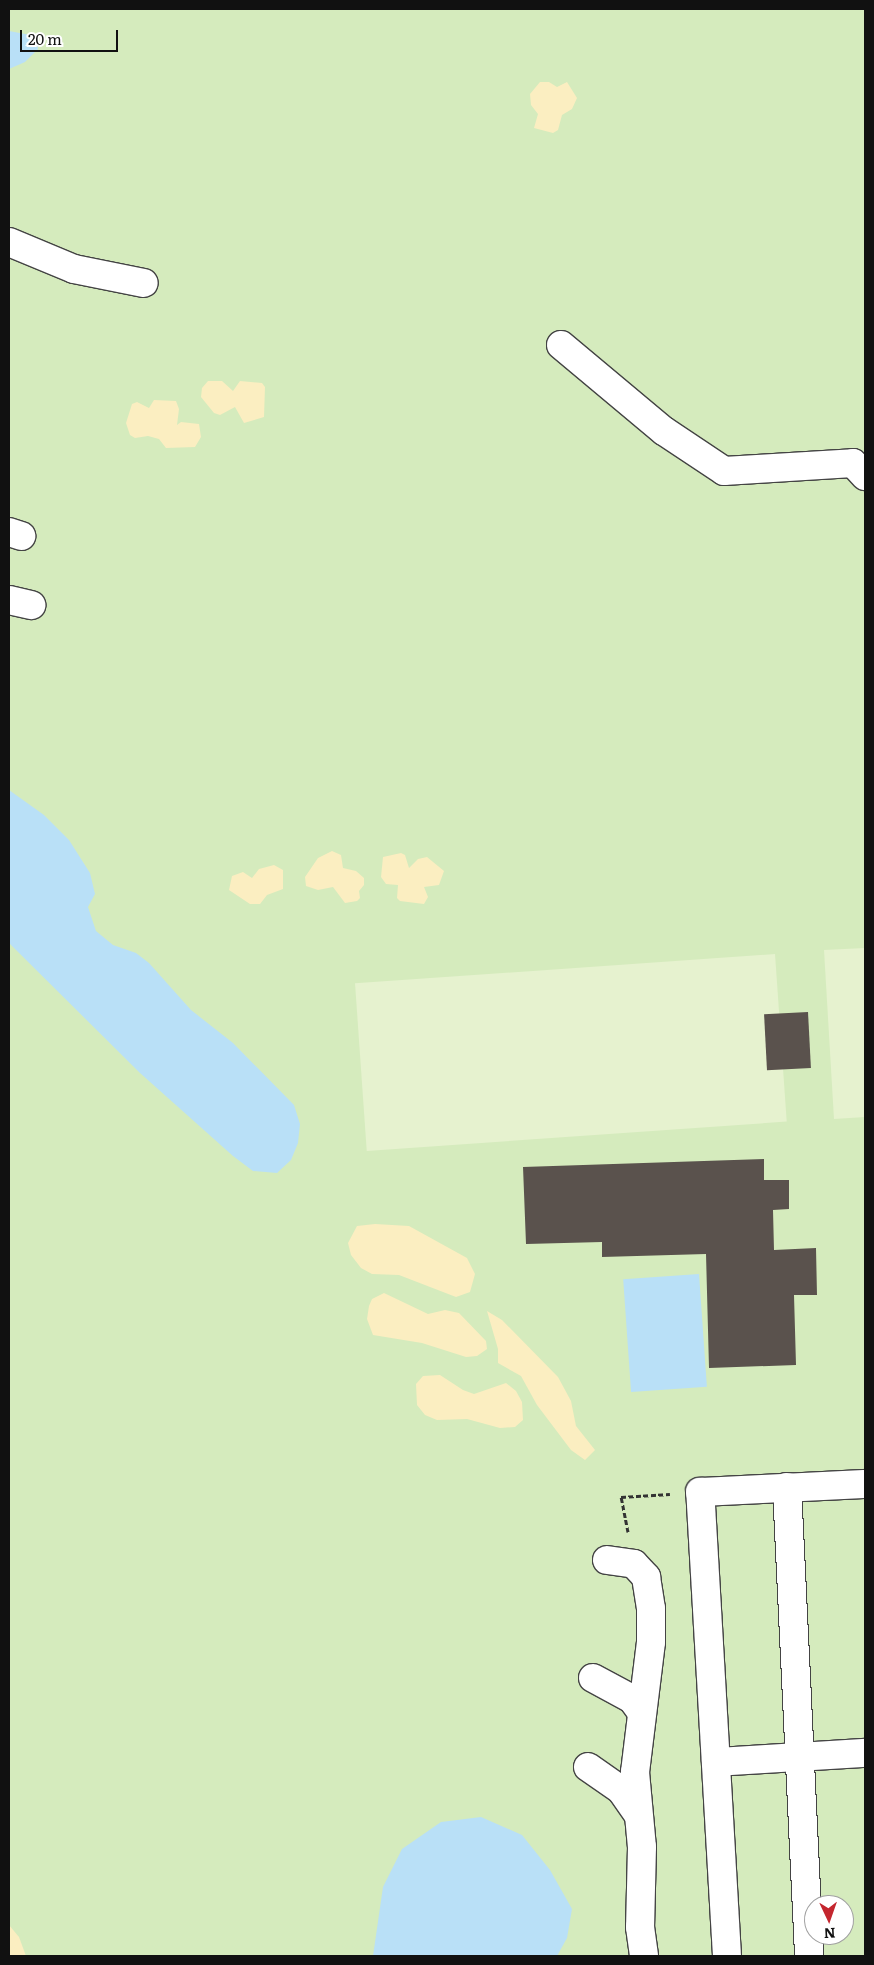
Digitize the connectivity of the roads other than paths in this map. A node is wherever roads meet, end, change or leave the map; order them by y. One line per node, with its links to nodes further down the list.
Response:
1 (9, 242): 2 (lane)
2 (144, 283)
3 (561, 345): 4 (lane)
4 (865, 476)
5 (865, 1484): 6 (lane)
6 (787, 1487): 11 (lane); 12 (lane)
7 (607, 1560): 9 (lane)
8 (593, 1678): 9 (lane)
9 (642, 1713): 14 (lane)
10 (865, 1753): 11 (lane)
11 (801, 1758): 12 (lane); 17 (lane)
12 (716, 1762): 16 (lane)
13 (588, 1767): 14 (lane)
14 (637, 1813): 15 (lane)
15 (644, 1956)
16 (727, 1956)
17 (809, 1956)

